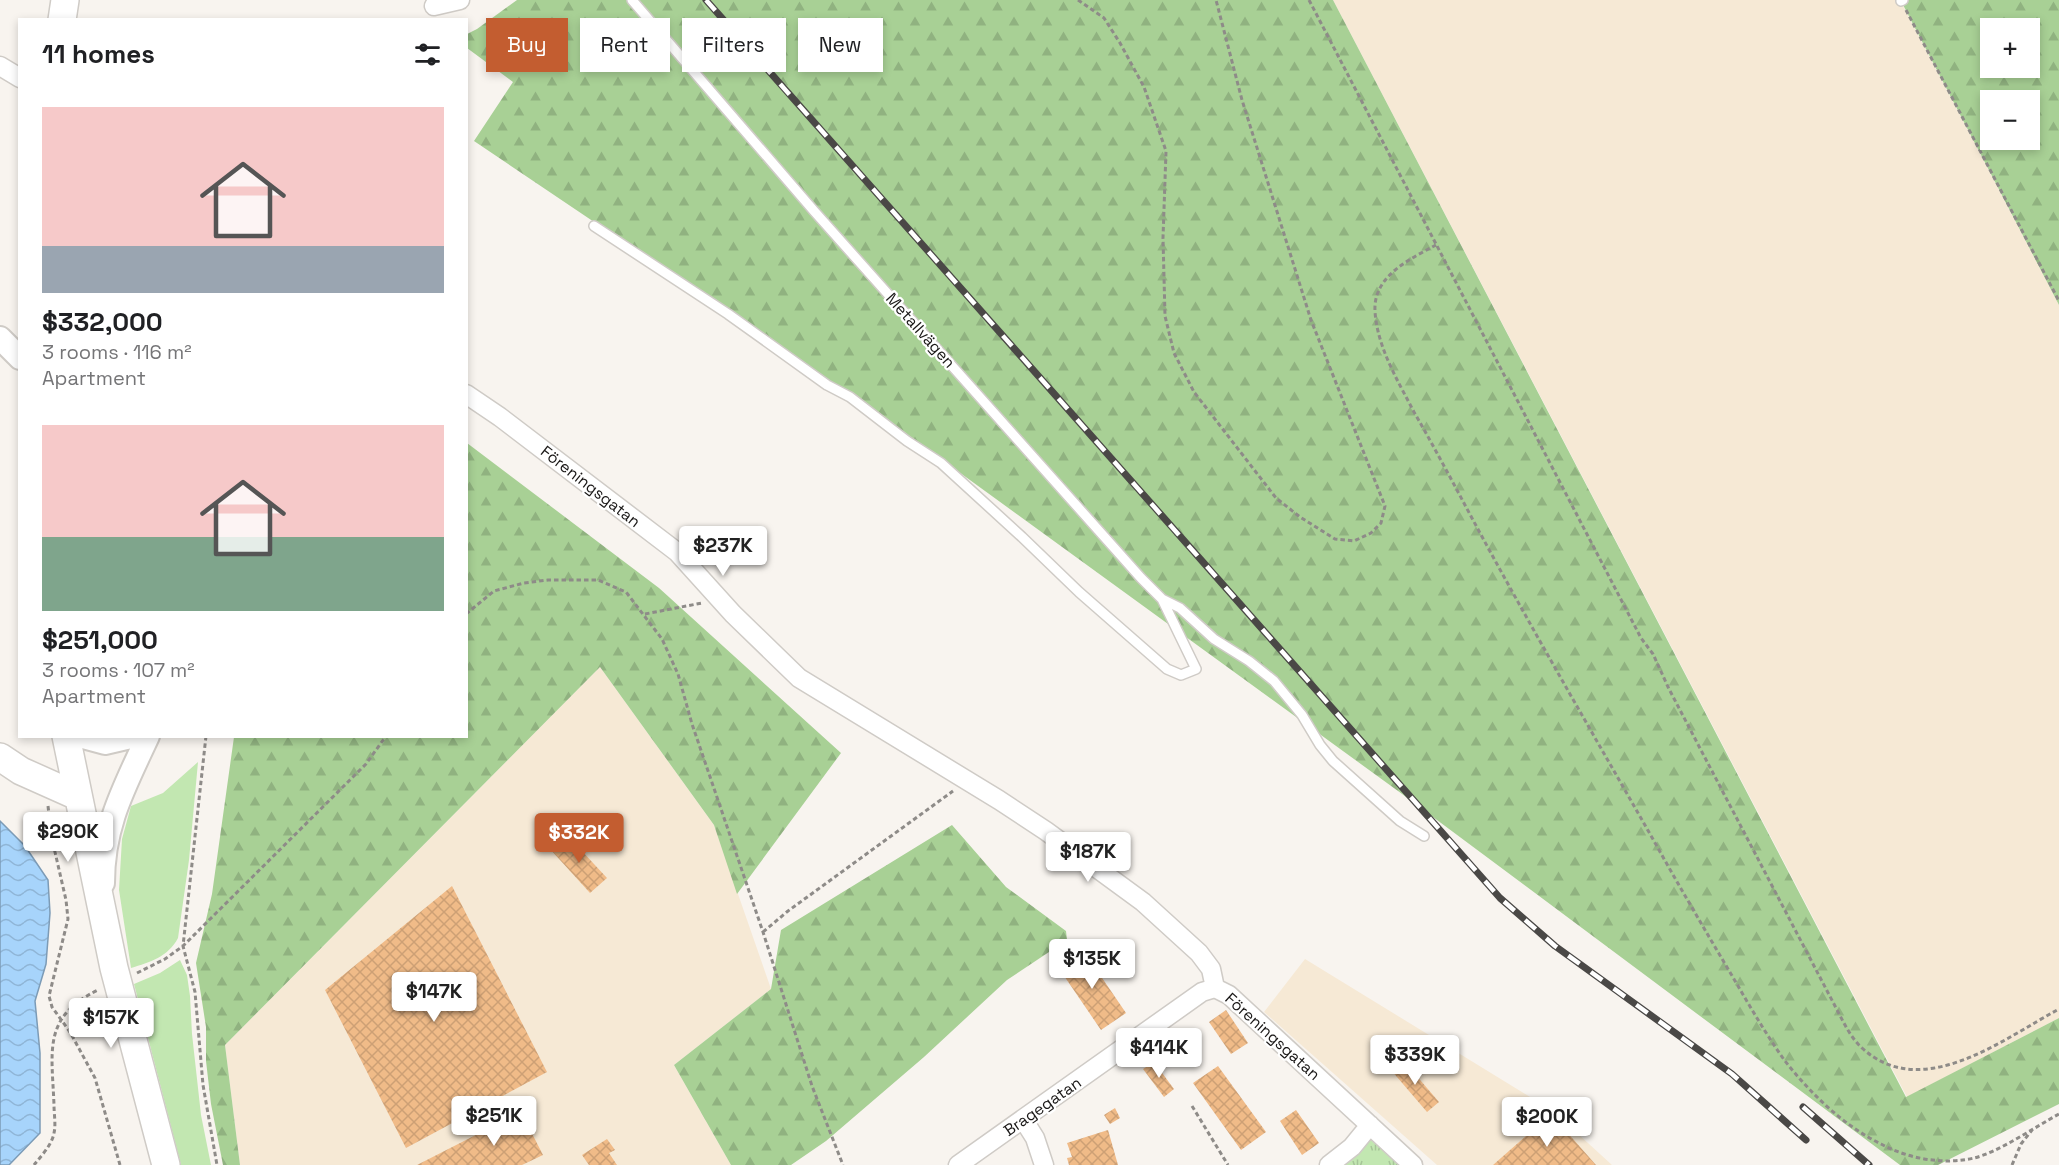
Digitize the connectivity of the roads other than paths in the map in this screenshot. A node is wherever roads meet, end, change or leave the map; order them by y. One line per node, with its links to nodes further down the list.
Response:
1 (65, 0): 5 (main road)
2 (460, 0): 4 (street)
3 (632, 0): 12 (lane, Metallvägen)
4 (434, 6)
5 (62, 18)
6 (0, 66): 7 (street)
7 (18, 77)
8 (594, 226): 12 (lane, Metallvägen)
9 (0, 338): 10 (street)
10 (18, 356)
11 (468, 395): 21 (street, Föreningsgatan)
12 (1162, 599): 19 (lane)
13 (66, 738): 18 (main road)
14 (87, 738): 15 (street)
15 (126, 738)
16 (147, 738): 20 (street)
17 (0, 757): 18 (main road)
18 (76, 796): 20 (main road)
19 (1424, 836)
20 (104, 921): 24 (main road)
21 (1215, 988): 22 (street, Bragegatan); 23 (street, Föreningsgatan)
22 (1023, 1119): 25 (street, Bragegatan); 26 (street)
23 (1370, 1125): 27 (street); 28 (street, Föreningsgatan)
24 (165, 1165)
25 (958, 1165)
26 (1044, 1165)
27 (1329, 1165)
28 (1413, 1165)

